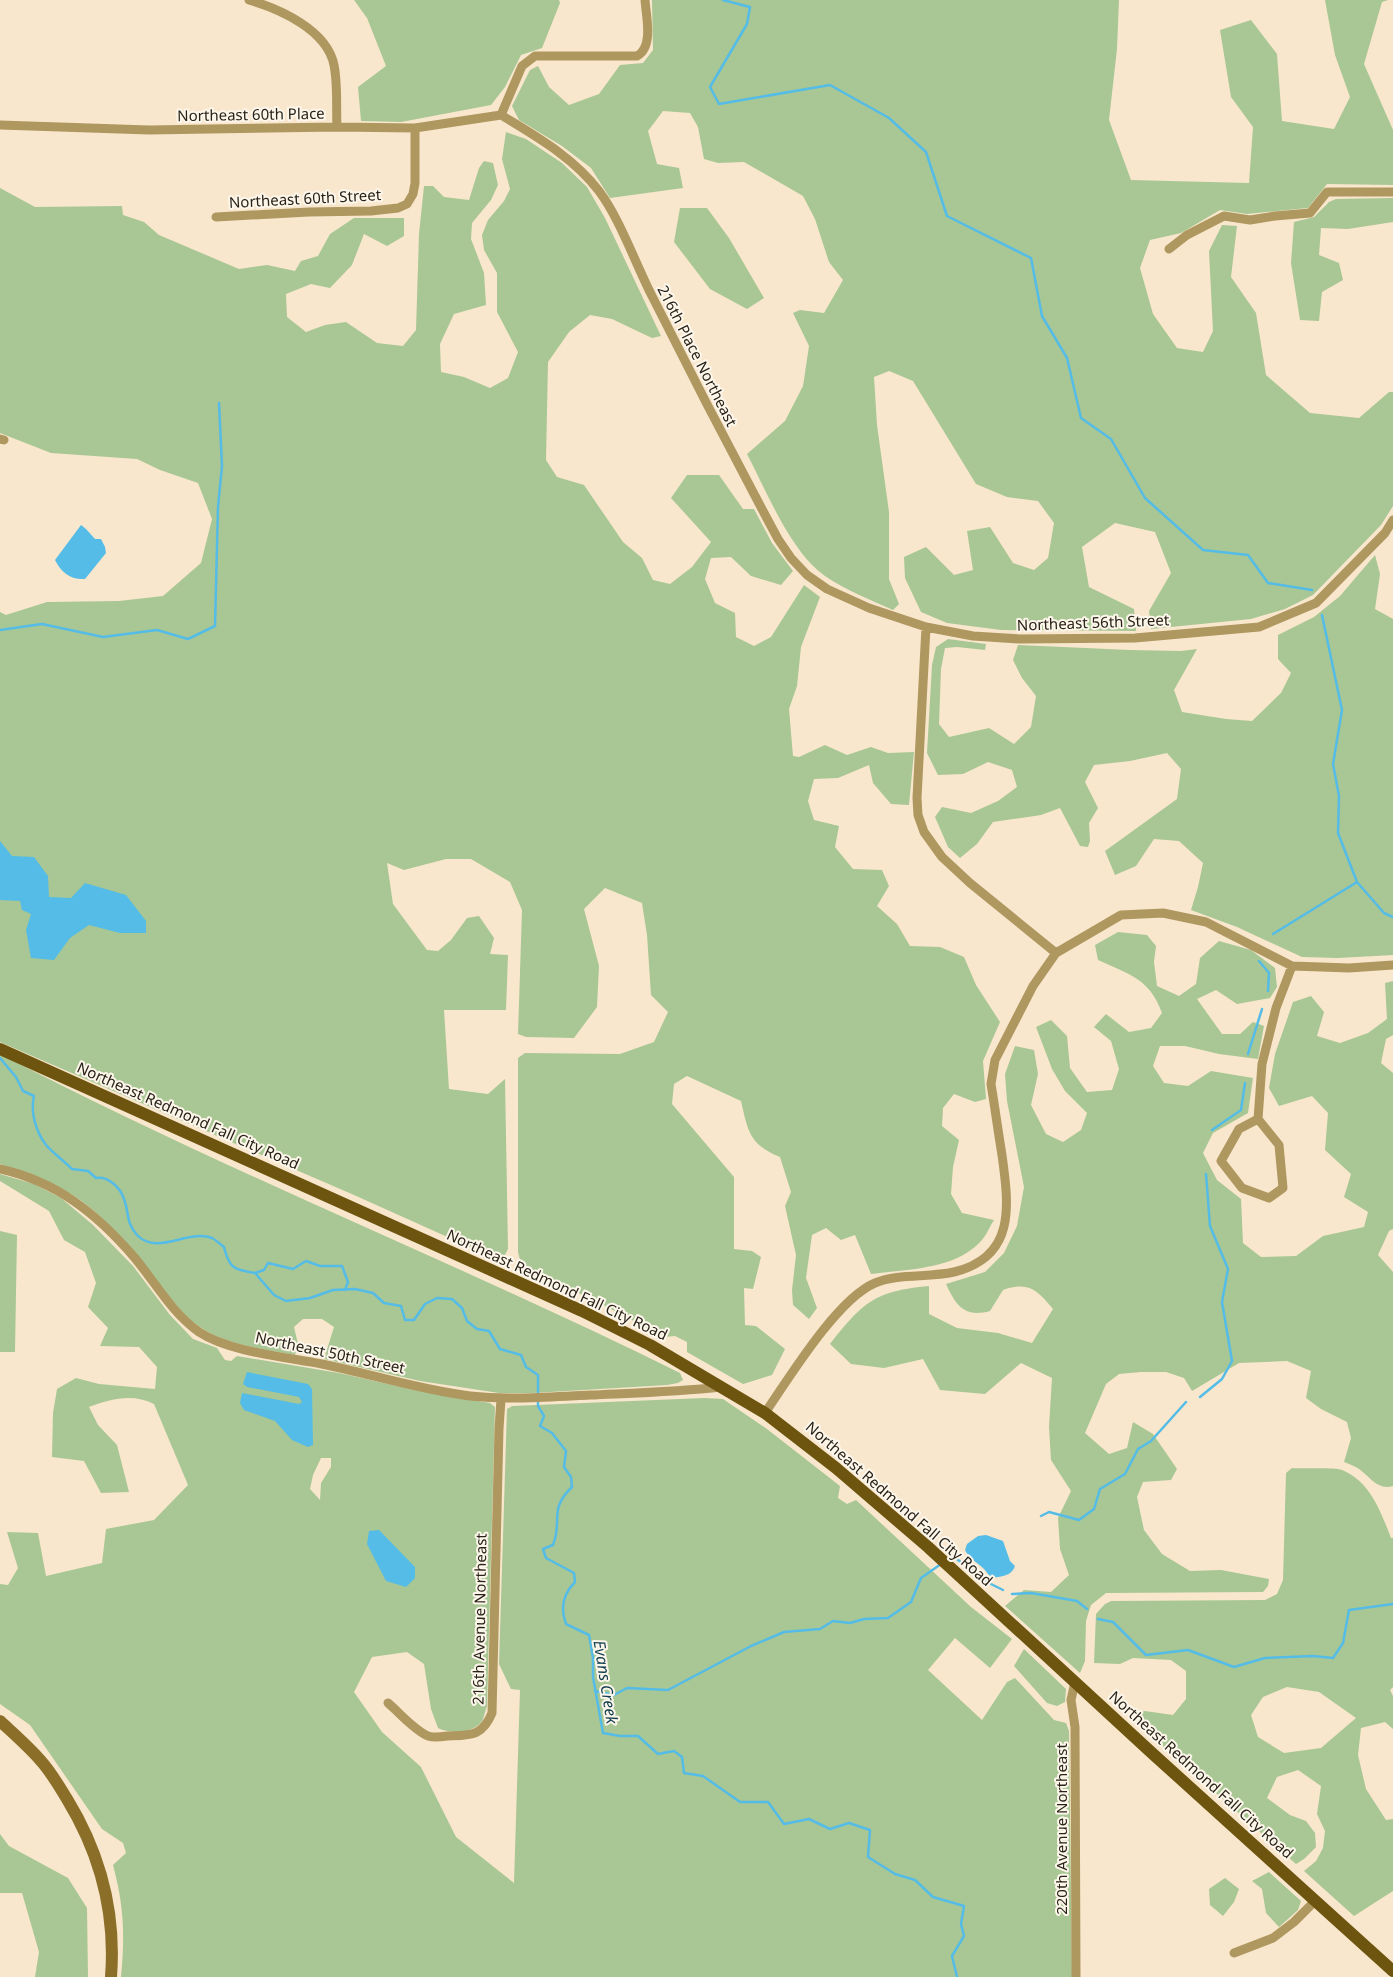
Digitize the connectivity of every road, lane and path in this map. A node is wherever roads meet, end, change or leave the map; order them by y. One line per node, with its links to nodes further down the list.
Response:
1 (249, 0): 5 (street)
2 (645, 0): 3 (street)
3 (501, 115): 6 (street, Northeast 60th Place); 11 (street, 216th Place Northeast)
4 (0, 124): 5 (street, Northeast 60th Place)
5 (337, 127): 6 (street, Northeast 60th Place)
6 (415, 128): 8 (street, Northeast 60th Street)
7 (1393, 192): 9 (street)
8 (216, 217)
9 (1169, 249)
10 (1393, 520): 12 (street, Northeast 56th Street)
11 (869, 608): 12 (street, Northeast 56th Street)
12 (926, 628): 13 (street)
13 (1056, 954): 15 (street); 21 (street)
14 (1393, 965): 15 (street)
15 (1292, 966): 17 (street)
16 (2, 1050): 19 (main road, Northeast Redmond Fall City Road)
17 (1258, 1119): 17 (street)
18 (0, 1169): 20 (street, Northeast 50th Street)
19 (721, 1387): 20 (street, Northeast 50th Street); 21 (main road, Northeast Redmond Fall City Road)
20 (501, 1398): 23 (street, 216th Avenue Northeast)
21 (765, 1413): 22 (main road, Northeast Redmond Fall City Road)
22 (1075, 1682): 25 (main road, Northeast Redmond Fall City Road); 29 (street, 220th Avenue Northeast)
23 (388, 1703)
24 (0, 1721): 28 (main road)
25 (1315, 1901): 26 (street); 27 (main road, Northeast Redmond Fall City Road)
26 (1234, 1952)
27 (1393, 1971)
28 (111, 1977)
29 (1076, 1977)

